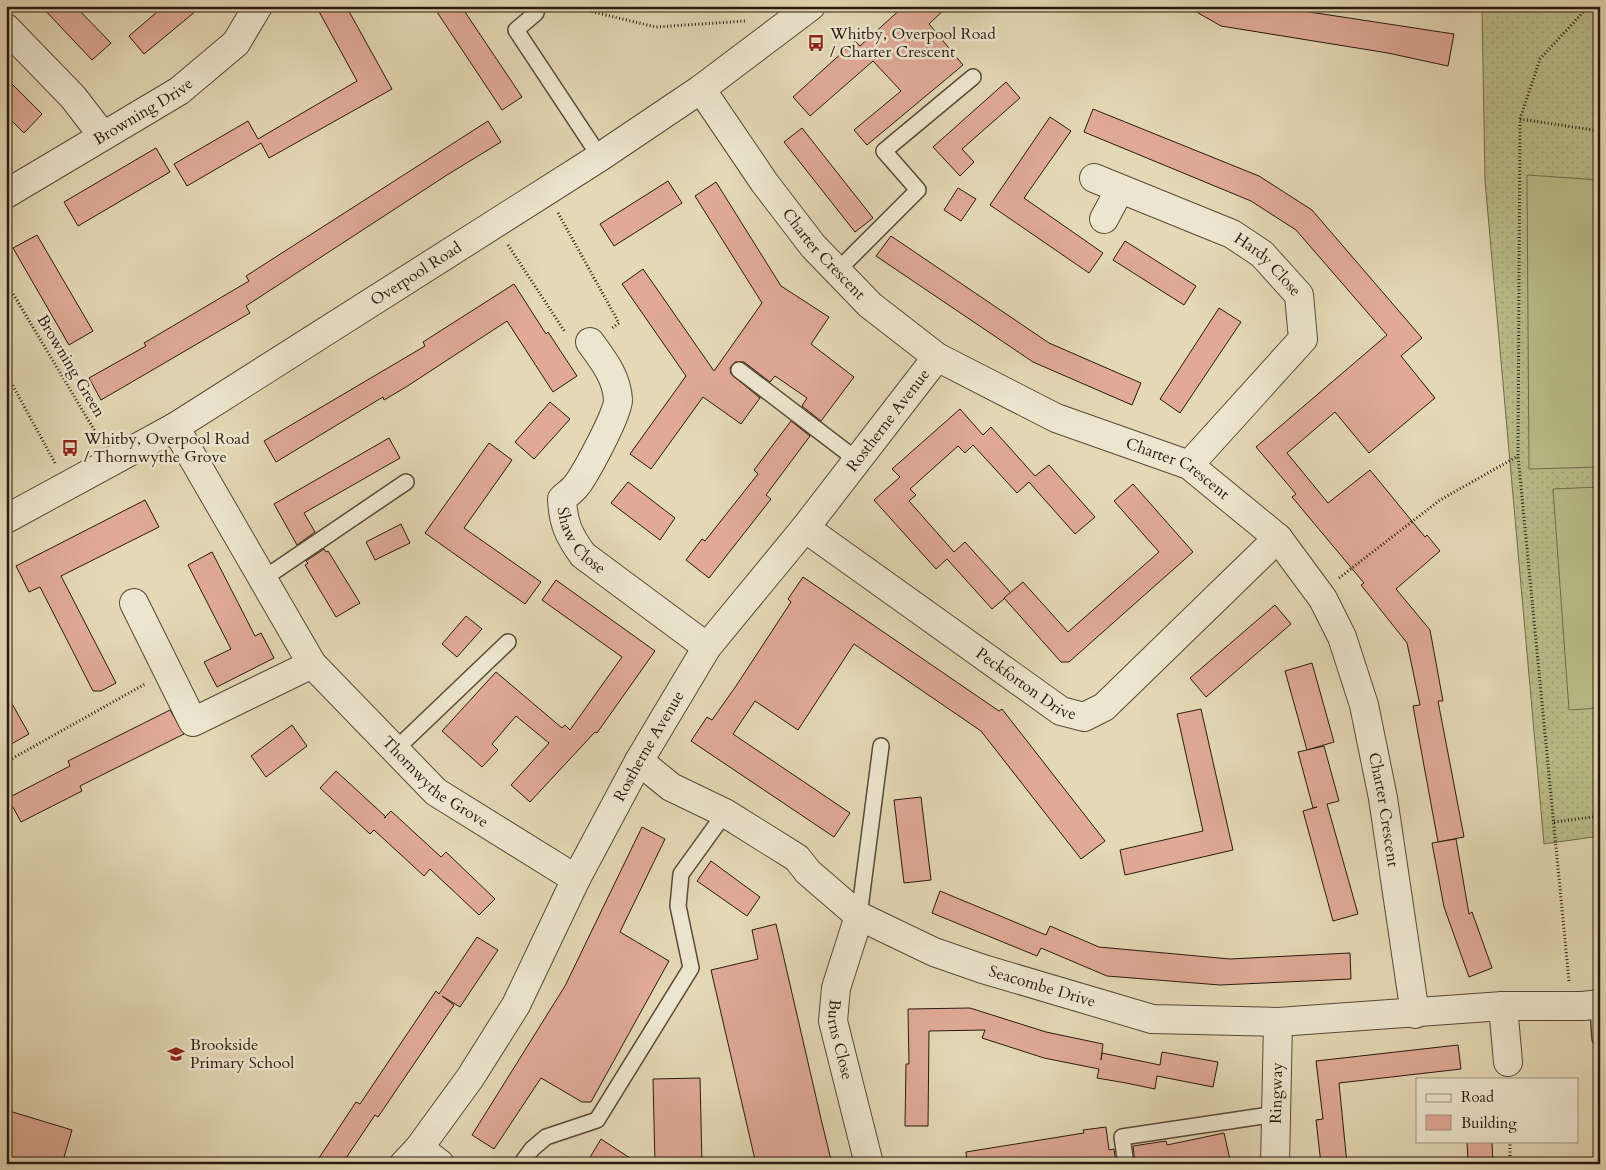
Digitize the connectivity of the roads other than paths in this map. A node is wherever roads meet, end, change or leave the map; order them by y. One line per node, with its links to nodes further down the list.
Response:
1 (258, 6): 7 (street, Browning Drive)
2 (811, 6): 6 (street, Overpool Road)
3 (536, 13): 8 (lane)
4 (6, 28): 7 (street)
5 (973, 77): 13 (lane)
6 (701, 89): 8 (street, Overpool Road); 13 (street, Charter Crescent)
7 (102, 136): 11 (street, Browning Drive)
8 (600, 157): 17 (street, Overpool Road)
9 (1094, 178): 10 (street, Hardy Close)
10 (1120, 189): 12 (street); 19 (street, Hardy Close)
11 (6, 194)
12 (1104, 219)
13 (837, 270): 15 (street, Charter Crescent)
14 (590, 342): 27 (street, Shaw Close)
15 (937, 357): 18 (street, Rostherne Avenue); 19 (street, Charter Crescent)
16 (740, 370): 18 (lane)
17 (175, 427): 21 (street, Overpool Road); 24 (street, Thornwythe Grove)
18 (857, 460): 22 (street, Rostherne Avenue)
19 (1190, 465): 23 (street, Charter Crescent)
20 (406, 482): 24 (lane)
21 (6, 520)
22 (804, 528): 23 (street, Peckforton Drive); 27 (street, Rostherne Avenue)
23 (1278, 538): 37 (street, Charter Crescent)
24 (263, 579): 28 (street, Thornwythe Grove)
25 (134, 603): 28 (street)
26 (508, 642): 30 (lane)
27 (707, 646): 31 (street, Rostherne Avenue)
28 (312, 664): 30 (street, Thornwythe Grove)
29 (882, 746): 34 (lane)
30 (395, 750): 33 (street, Thornwythe Grove)
31 (639, 761): 32 (street, Seacombe Drive); 33 (street, Rostherne Avenue)
32 (724, 813): 34 (street, Seacombe Drive); 43 (lane)
33 (576, 879): 42 (street, Rostherne Avenue)
34 (859, 916): 38 (street, Seacombe Drive); 44 (street, Burns Close)
35 (1590, 1005): 36 (street, Seacombe Drive); 39 (lane)
36 (1503, 1006): 37 (street, Seacombe Drive); 40 (street)
37 (1415, 1014): 38 (street, Seacombe Drive)
38 (1278, 1022): 41 (street, Ringway)
39 (1600, 1038)
40 (1508, 1062)
41 (1276, 1114): 45 (lane); 46 (street, Ringway)
42 (421, 1158)
43 (521, 1164)
44 (869, 1164)
45 (1126, 1164)
46 (1275, 1164)

